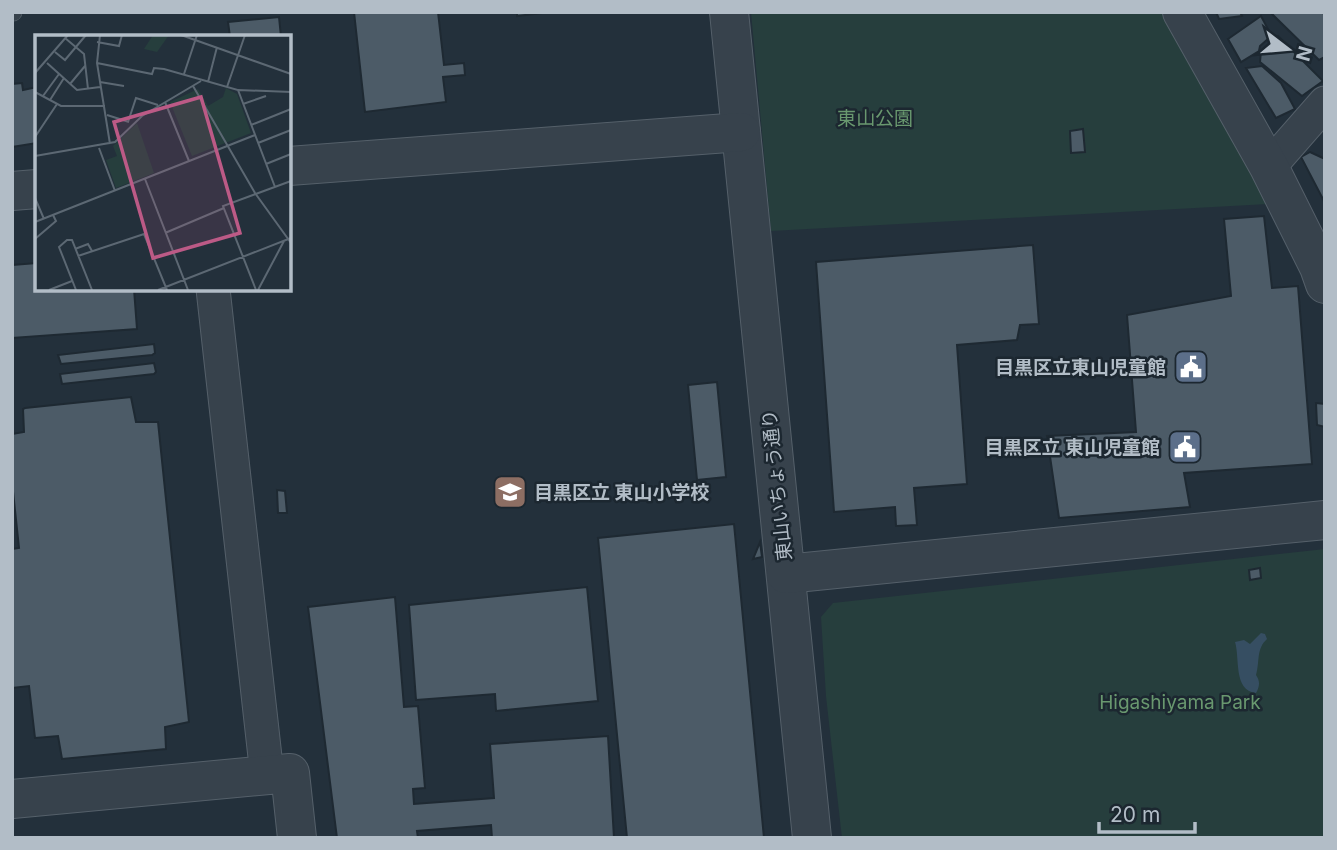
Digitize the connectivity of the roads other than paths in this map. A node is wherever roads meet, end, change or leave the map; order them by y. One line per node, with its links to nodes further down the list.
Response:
1 (729, 12): 4 (street, 東山いちょう通り)
2 (1182, 12): 7 (street)
3 (1325, 103): 5 (street)
4 (741, 132): 6 (street); 13 (street, 東山いちょう通り)
5 (1315, 135): 7 (street)
6 (290, 166)
7 (1269, 167): 10 (street)
8 (35, 189): 9 (street)
9 (12, 191)
10 (1325, 284)
11 (213, 290): 14 (street)
12 (1325, 520): 13 (street)
13 (786, 574): 17 (street, 東山いちょう通り)
14 (267, 775): 15 (street); 16 (street)
15 (12, 799)
16 (297, 838)
17 (812, 838)

